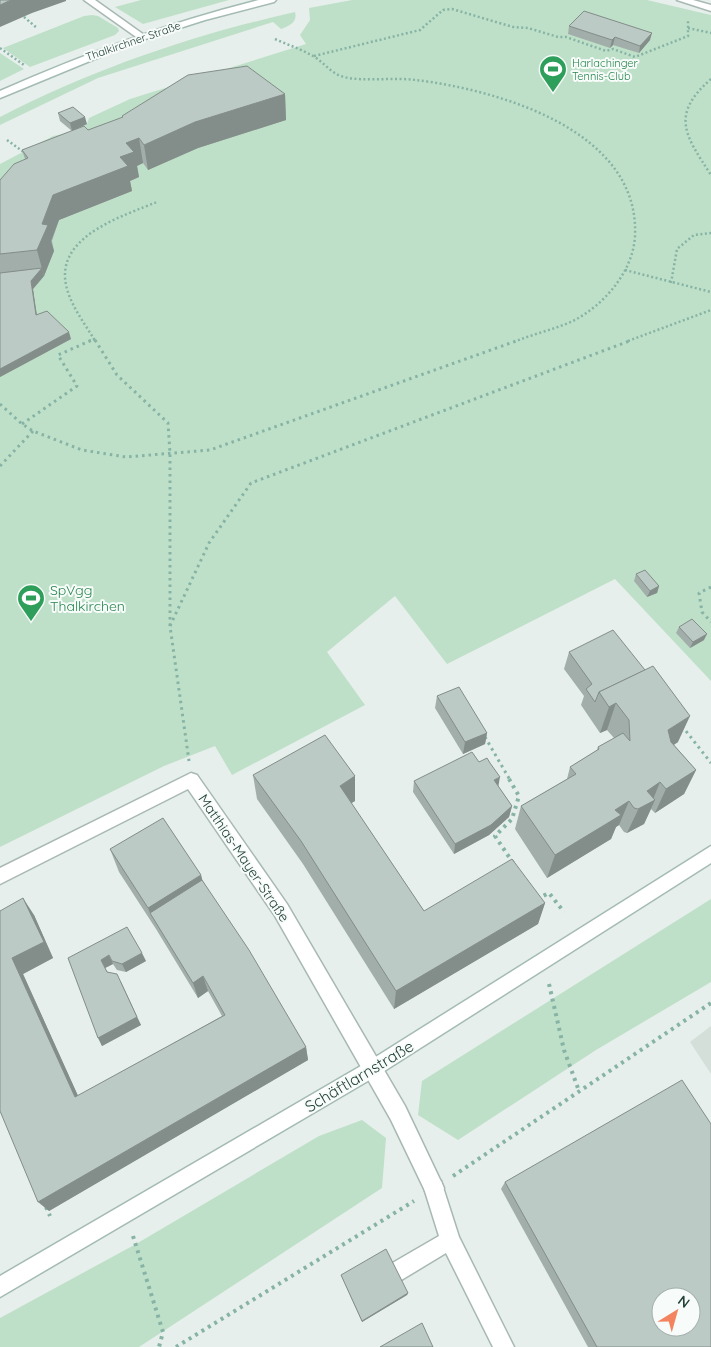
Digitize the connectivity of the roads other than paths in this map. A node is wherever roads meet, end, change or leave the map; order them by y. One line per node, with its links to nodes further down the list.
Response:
1 (89, 0): 5 (street)
2 (271, 0): 5 (street, Thalkirchner Straße)
3 (682, 0): 4 (street)
4 (711, 8)
5 (142, 37): 6 (street, Thalkirchner Straße)
6 (0, 95)
7 (711, 854): 9 (street, Schäftlarnstraße)
8 (0, 876): 9 (street, Matthias-Mayer-Straße)
9 (372, 1069): 10 (street, Matthias-Mayer-Straße); 12 (street, Schäftlarnstraße)
10 (450, 1240): 11 (street); 13 (street, Matthias-Mayer-Straße)
11 (396, 1272)
12 (0, 1287)
13 (504, 1347)

